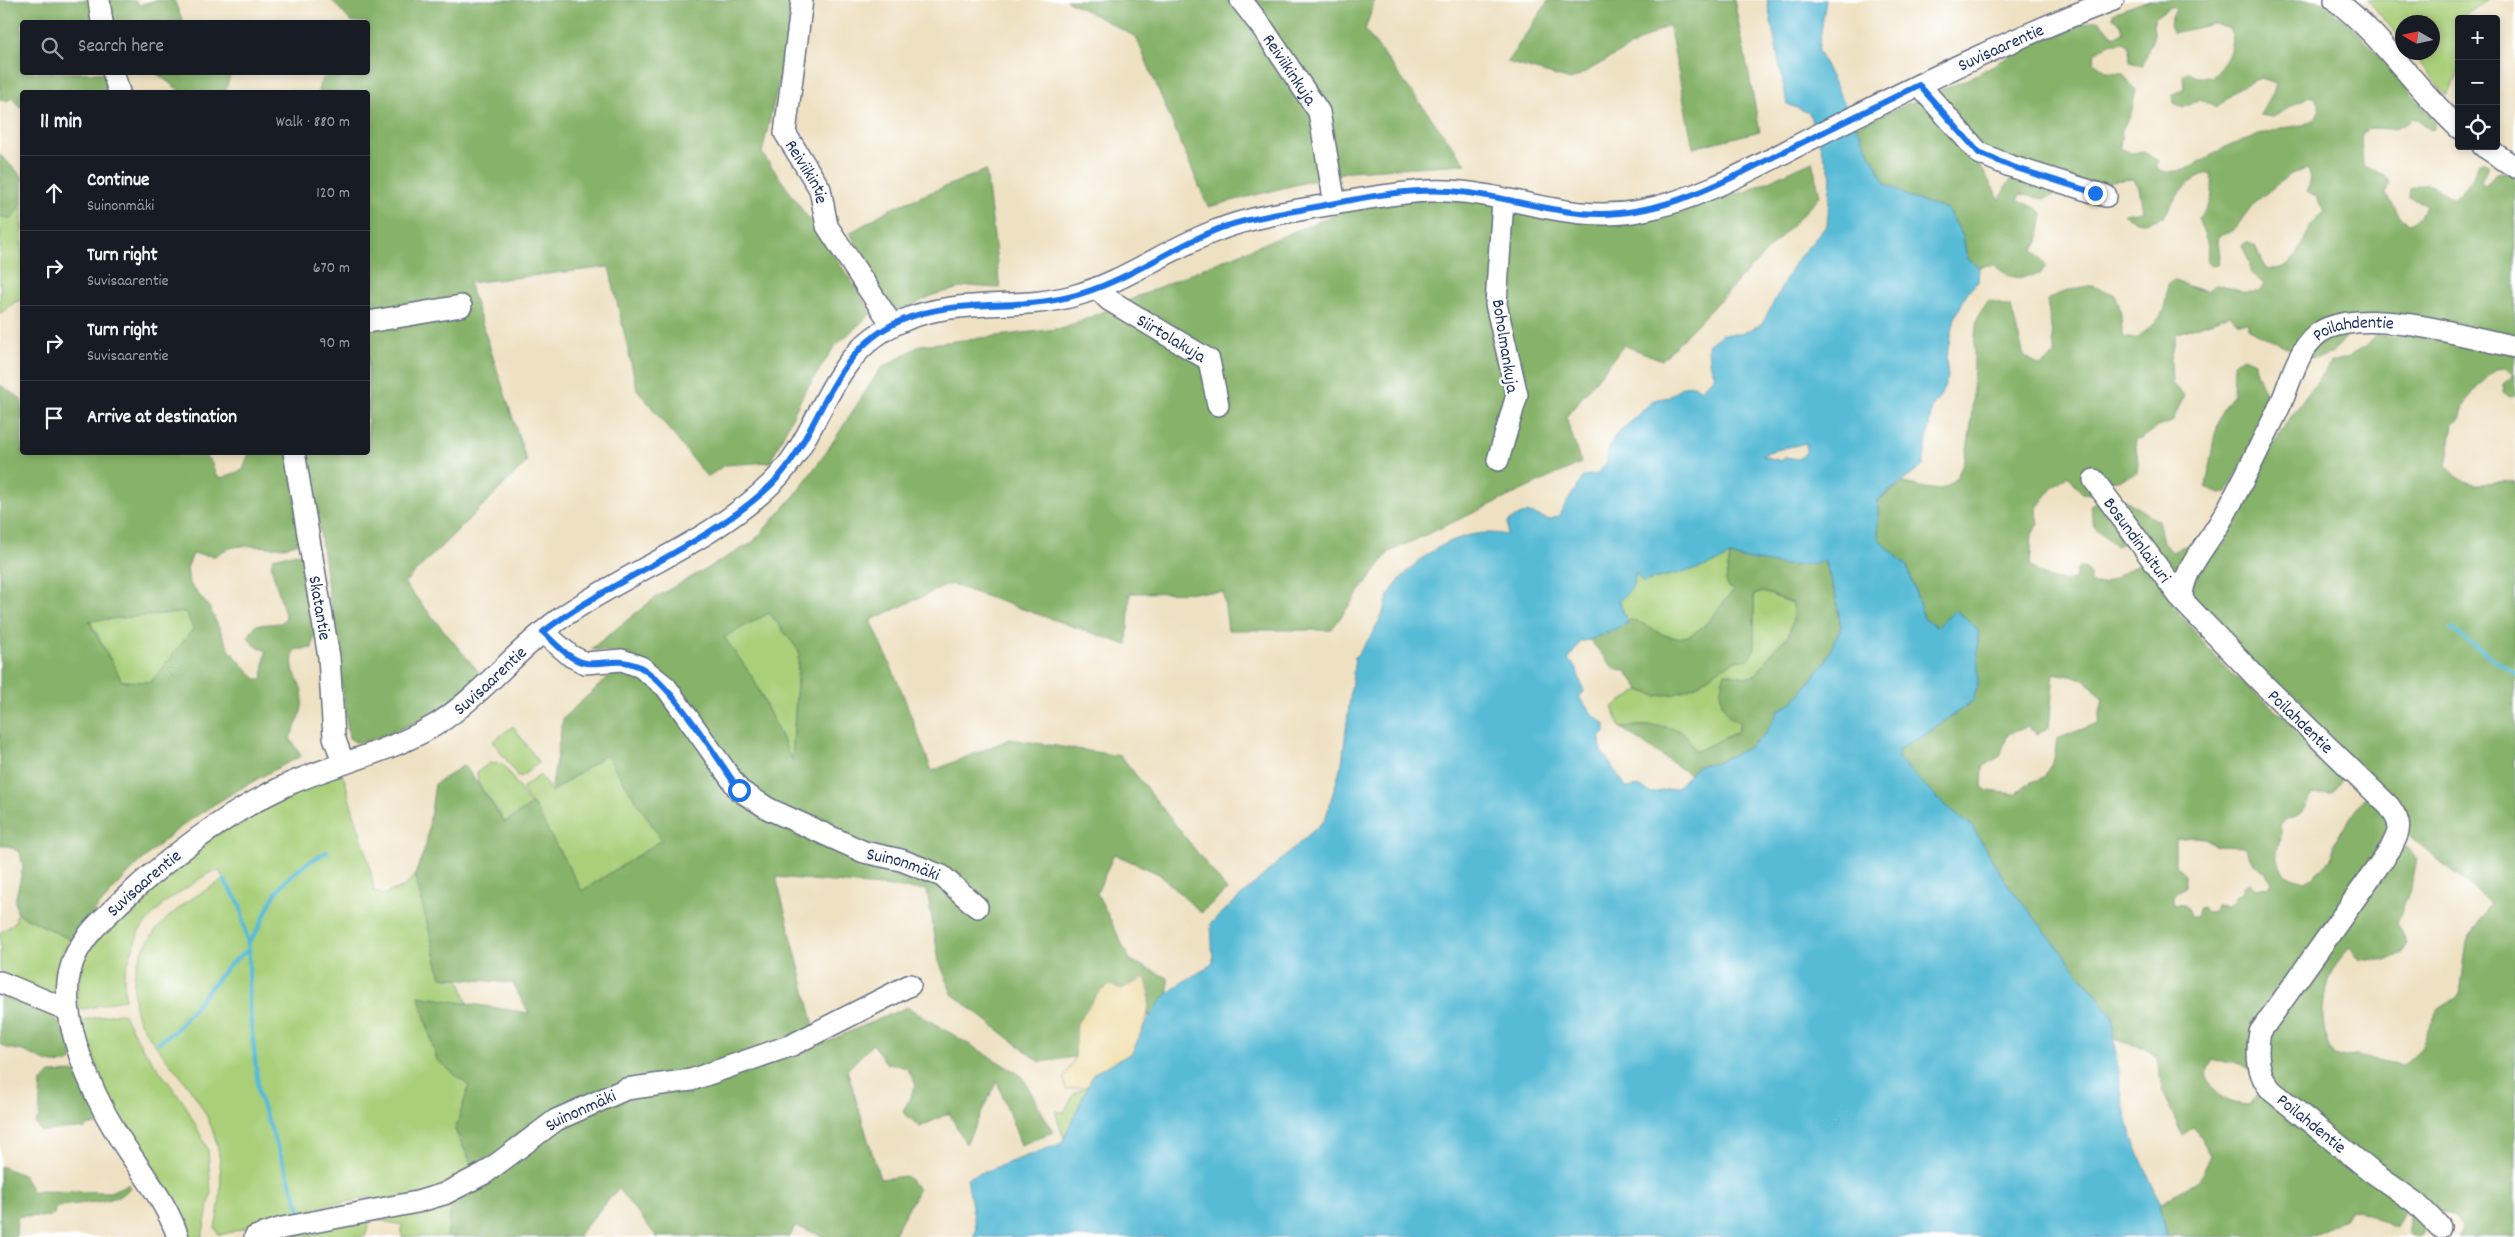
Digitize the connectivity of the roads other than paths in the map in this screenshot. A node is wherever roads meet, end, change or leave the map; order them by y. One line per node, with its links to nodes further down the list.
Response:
1 (99, 0): 6 (street)
2 (802, 0): 19 (street, Reiviikintie)
3 (1241, 0): 15 (street, Reiviikinkuja)
4 (2113, 0): 8 (street, Suvisaarentie)
5 (2335, 0): 10 (street)
6 (102, 20)
7 (114, 75): 9 (street)
8 (1919, 85): 13 (street); 14 (street, Suvisaarentie)
9 (118, 90)
10 (2455, 124)
11 (2489, 150): 12 (street)
12 (2515, 167)
13 (2106, 196)
14 (1503, 200): 15 (street, Suvisaarentie); 23 (street, Boholmankuja)
15 (1335, 204): 16 (street, Suvisaarentie)
16 (1097, 288): 19 (street, Suvisaarentie); 21 (street, Siirtolakuja)
17 (461, 306): 18 (street)
18 (370, 322)
19 (892, 325): 26 (street, Suvisaarentie)
20 (2515, 347): 25 (street, Poilahdentie)
21 (1218, 405)
22 (295, 455): 27 (street, Skatantie)
23 (1498, 460)
24 (2094, 480): 25 (street, Bosundinlaituri)
25 (2182, 600): 32 (street, Poilahdentie)
26 (543, 632): 27 (street, Suvisaarentie); 28 (street, Suinonmäki)
27 (343, 762): 31 (street, Suvisaarentie)
28 (977, 908)
29 (0, 982): 31 (street)
30 (910, 985): 34 (street, Suinonmäki)
31 (68, 1010): 33 (street, Suvisaarentie)
32 (2440, 1227)
33 (178, 1237)
34 (255, 1237)

